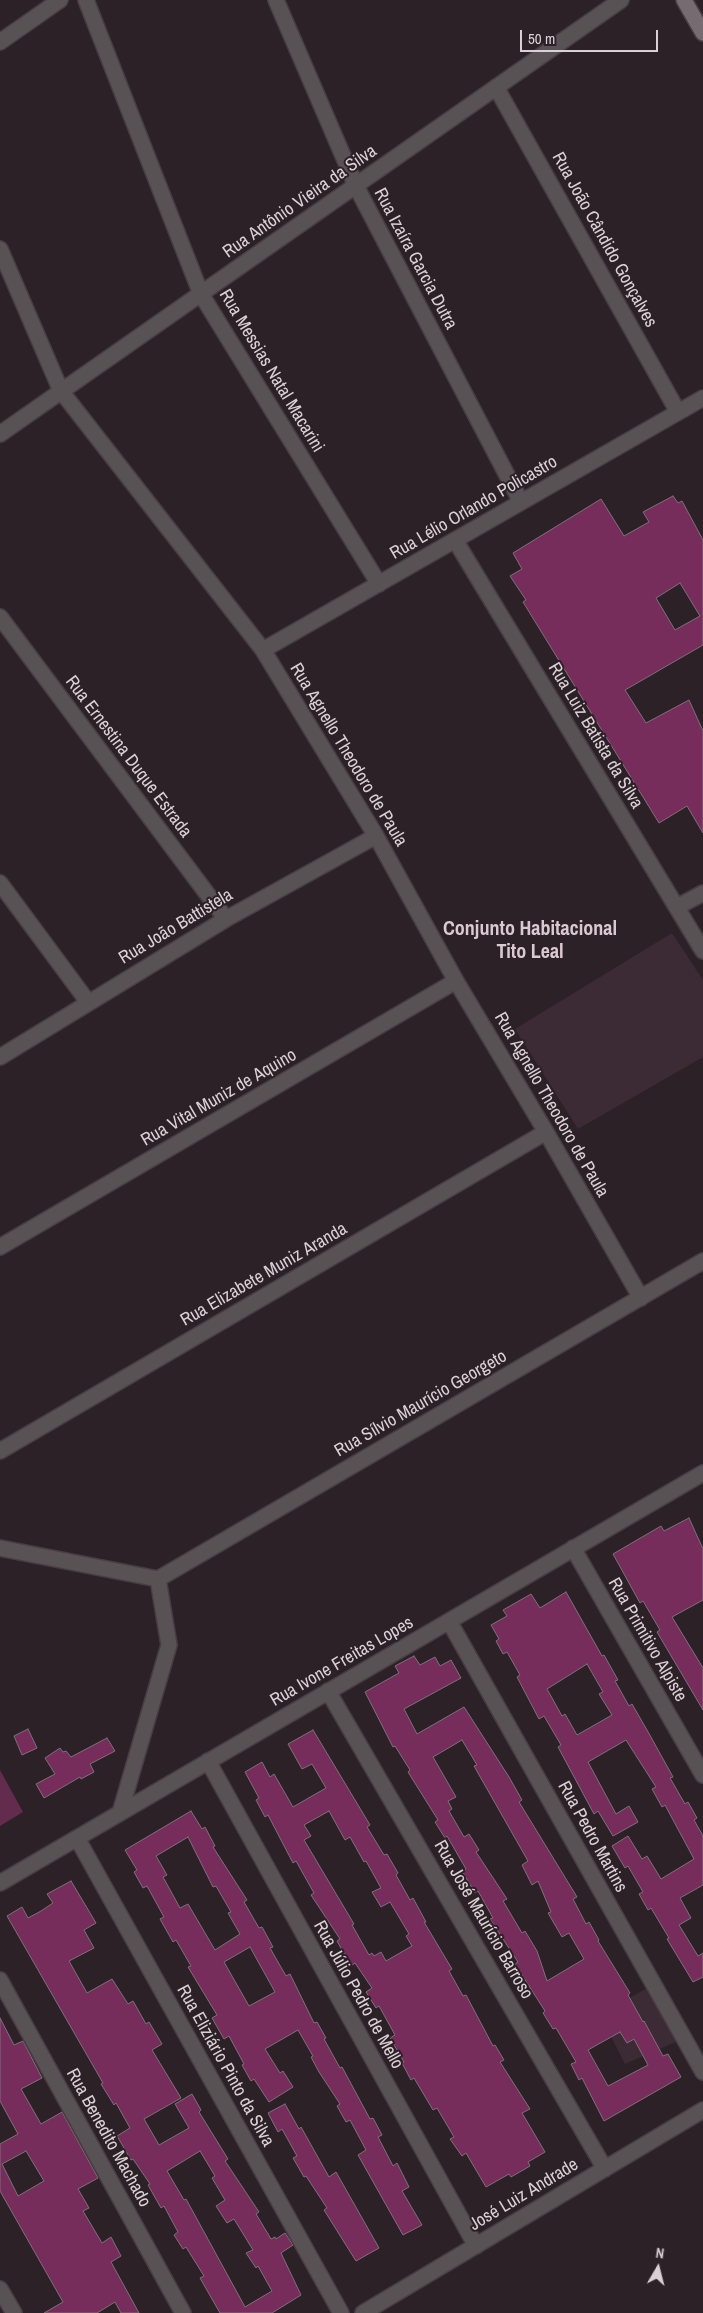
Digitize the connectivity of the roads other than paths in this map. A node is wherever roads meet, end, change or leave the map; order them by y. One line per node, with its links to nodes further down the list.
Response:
1 (60, 0): 7 (street)
2 (86, 0): 11 (street, Rua Messias Natal Macarini)
3 (276, 0): 9 (street, Rua Izaíra Garcia Dutra)
4 (621, 0): 8 (street, Rua Antônio Vieira da Silva)
5 (684, 0): 6 (street)
6 (703, 33)
7 (0, 42)
8 (496, 87): 9 (street, Rua Antônio Vieira da Silva); 14 (street, Rua João Cândido Gonçalves)
9 (356, 186): 11 (street, Rua Antônio Vieira da Silva); 16 (street, Rua Izaíra Garcia Dutra)
10 (0, 249): 12 (street, Rua Agnello Theodoro de Paula)
11 (201, 294): 12 (street, Rua Antônio Vieira da Silva); 18 (street, Rua Messias Natal Macarini)
12 (61, 392): 15 (street, Rua Antônio Vieira da Silva); 20 (street, Rua Agnello Theodoro de Paula)
13 (703, 398): 14 (street, Rua Lélio Orlando Policastro)
14 (678, 412): 16 (street, Rua Lélio Orlando Policastro)
15 (0, 434)
16 (521, 502): 17 (street, Rua Lélio Orlando Policastro)
17 (455, 540): 18 (street, Rua Lélio Orlando Policastro); 24 (street, Rua Luiz Batista da Silva)
18 (379, 584): 20 (street, Rua Lélio Orlando Policastro)
19 (0, 618): 25 (street, Rua Ernestina Duque Estrada)
20 (263, 650): 21 (street, Rua Agnello Theodoro de Paula)
21 (376, 836): 25 (street, Rua João Battistela); 27 (street, Rua Agnello Theodoro de Paula)
22 (0, 883): 28 (street)
23 (703, 893): 24 (street)
24 (677, 907): 26 (street, Rua Luiz Batista da Silva)
25 (226, 919): 28 (street, Rua João Battistela)
26 (703, 951)
27 (456, 981): 30 (street, Rua Agnello Theodoro de Paula); 31 (street, Rua Vital Muniz de Aquino)
28 (88, 1002): 29 (street, Rua João Battistela)
29 (0, 1058)
30 (546, 1132): 33 (street, Rua Agnello Theodoro de Paula); 34 (street, Rua Elizabete Muniz Aranda)
31 (0, 1248)
32 (703, 1261): 33 (street, Rua Sílvio Maurício Georgeto)
33 (641, 1298): 38 (street, Rua Sílvio Maurício Georgeto)
34 (0, 1451)
35 (701, 1479): 37 (street, Rua Ivone Freitas Lopes)
36 (0, 1548): 38 (street)
37 (573, 1548): 39 (street, Rua Ivone Freitas Lopes); 42 (street, Rua Primitivo Alpiste)
38 (158, 1579): 43 (street)
39 (449, 1621): 40 (street, Rua Ivone Freitas Lopes); 47 (street, Rua Pedro Martins)
40 (328, 1691): 41 (street, Rua Ivone Freitas Lopes); 49 (street, Rua José Maurício Barroso)
41 (208, 1762): 43 (street, Rua Ivone Freitas Lopes); 50 (street, Rua Júlio Pedro de Mello)
42 (703, 1775)
43 (120, 1813): 44 (street, Rua Ivone Freitas Lopes)
44 (77, 1838): 45 (street, Rua Ivone Freitas Lopes); 54 (street, Rua Eliziário Pinto da Silva)
45 (0, 1883)
46 (0, 1980): 53 (street, Rua Benedito Machado)
47 (703, 2072)
48 (703, 2110): 49 (street, José Luiz Andrade)
49 (605, 2169): 50 (street, José Luiz Andrade)
50 (476, 2246): 55 (street, José Luiz Andrade)
51 (1, 2292): 52 (street)
52 (14, 2313)
53 (183, 2313)
54 (341, 2313)
55 (363, 2313)

